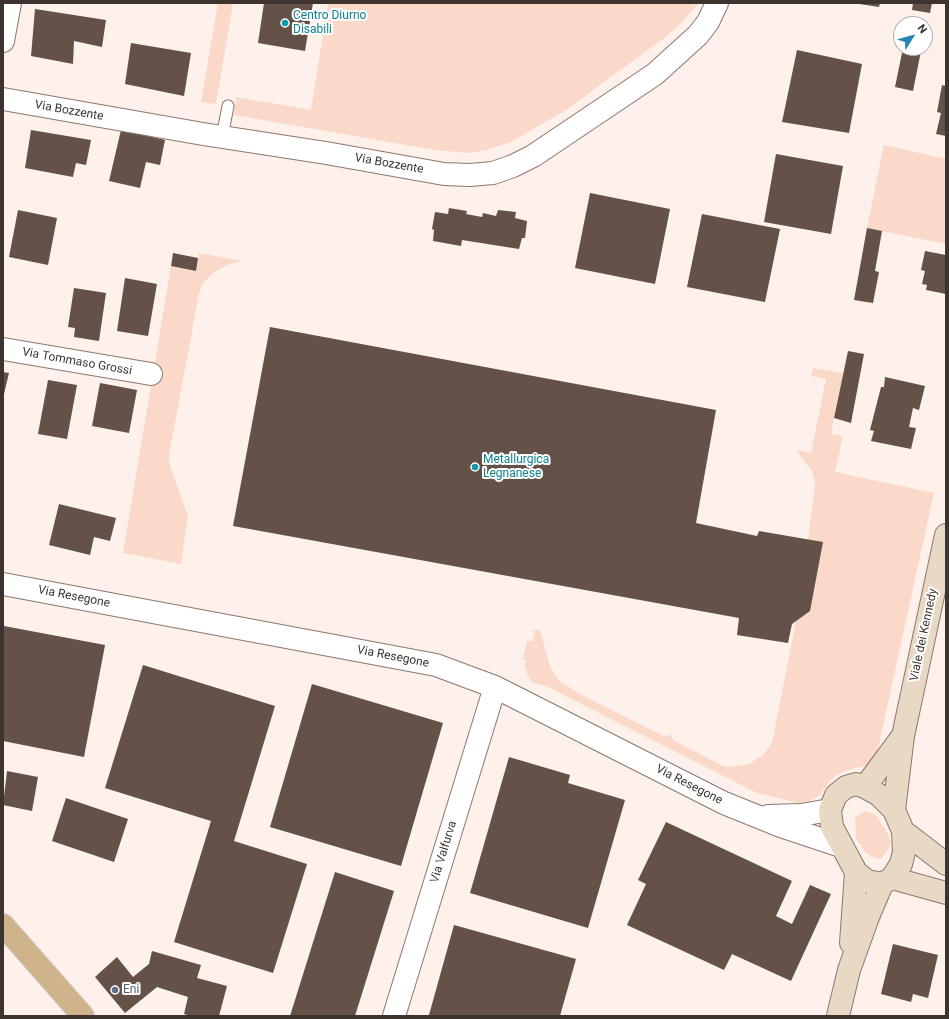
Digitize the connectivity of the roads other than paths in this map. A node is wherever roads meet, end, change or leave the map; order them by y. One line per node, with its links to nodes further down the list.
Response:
1 (10, 3): 3 (street)
2 (718, 3): 6 (street, Via Bozzente)
3 (3, 41)
4 (3, 99): 6 (street, Via Bozzente)
5 (228, 106): 6 (lane)
6 (222, 137)
7 (3, 349): 8 (street, Via Tommaso Grossi)
8 (151, 374)
9 (946, 535): 12 (street, Viale dei Kennedy)
10 (3, 584): 11 (street, Via Resegone)
11 (494, 687): 16 (street, Via Resegone); 28 (street, Via Valfurva)
12 (903, 736): 13 (street, Viale dei Kennedy); 15 (street, Viale dei Kennedy)
13 (865, 787): 14 (street); 15 (street)
14 (830, 810): 16 (street, Via Resegone); 18 (street)
15 (894, 810): 17 (street)
16 (754, 816): 18 (street, Via Resegone)
17 (903, 831): 19 (street); 21 (street)
18 (841, 846): 20 (street)
19 (946, 864)
20 (856, 872): 21 (street); 25 (street)
21 (887, 881): 22 (street); 25 (street)
22 (946, 893)
23 (3, 924): 24 (main road)
24 (42, 970): 26 (main road); 27 (main road)
25 (849, 970): 29 (street)
26 (74, 1016)
27 (83, 1016)
28 (394, 1016)
29 (838, 1016)

